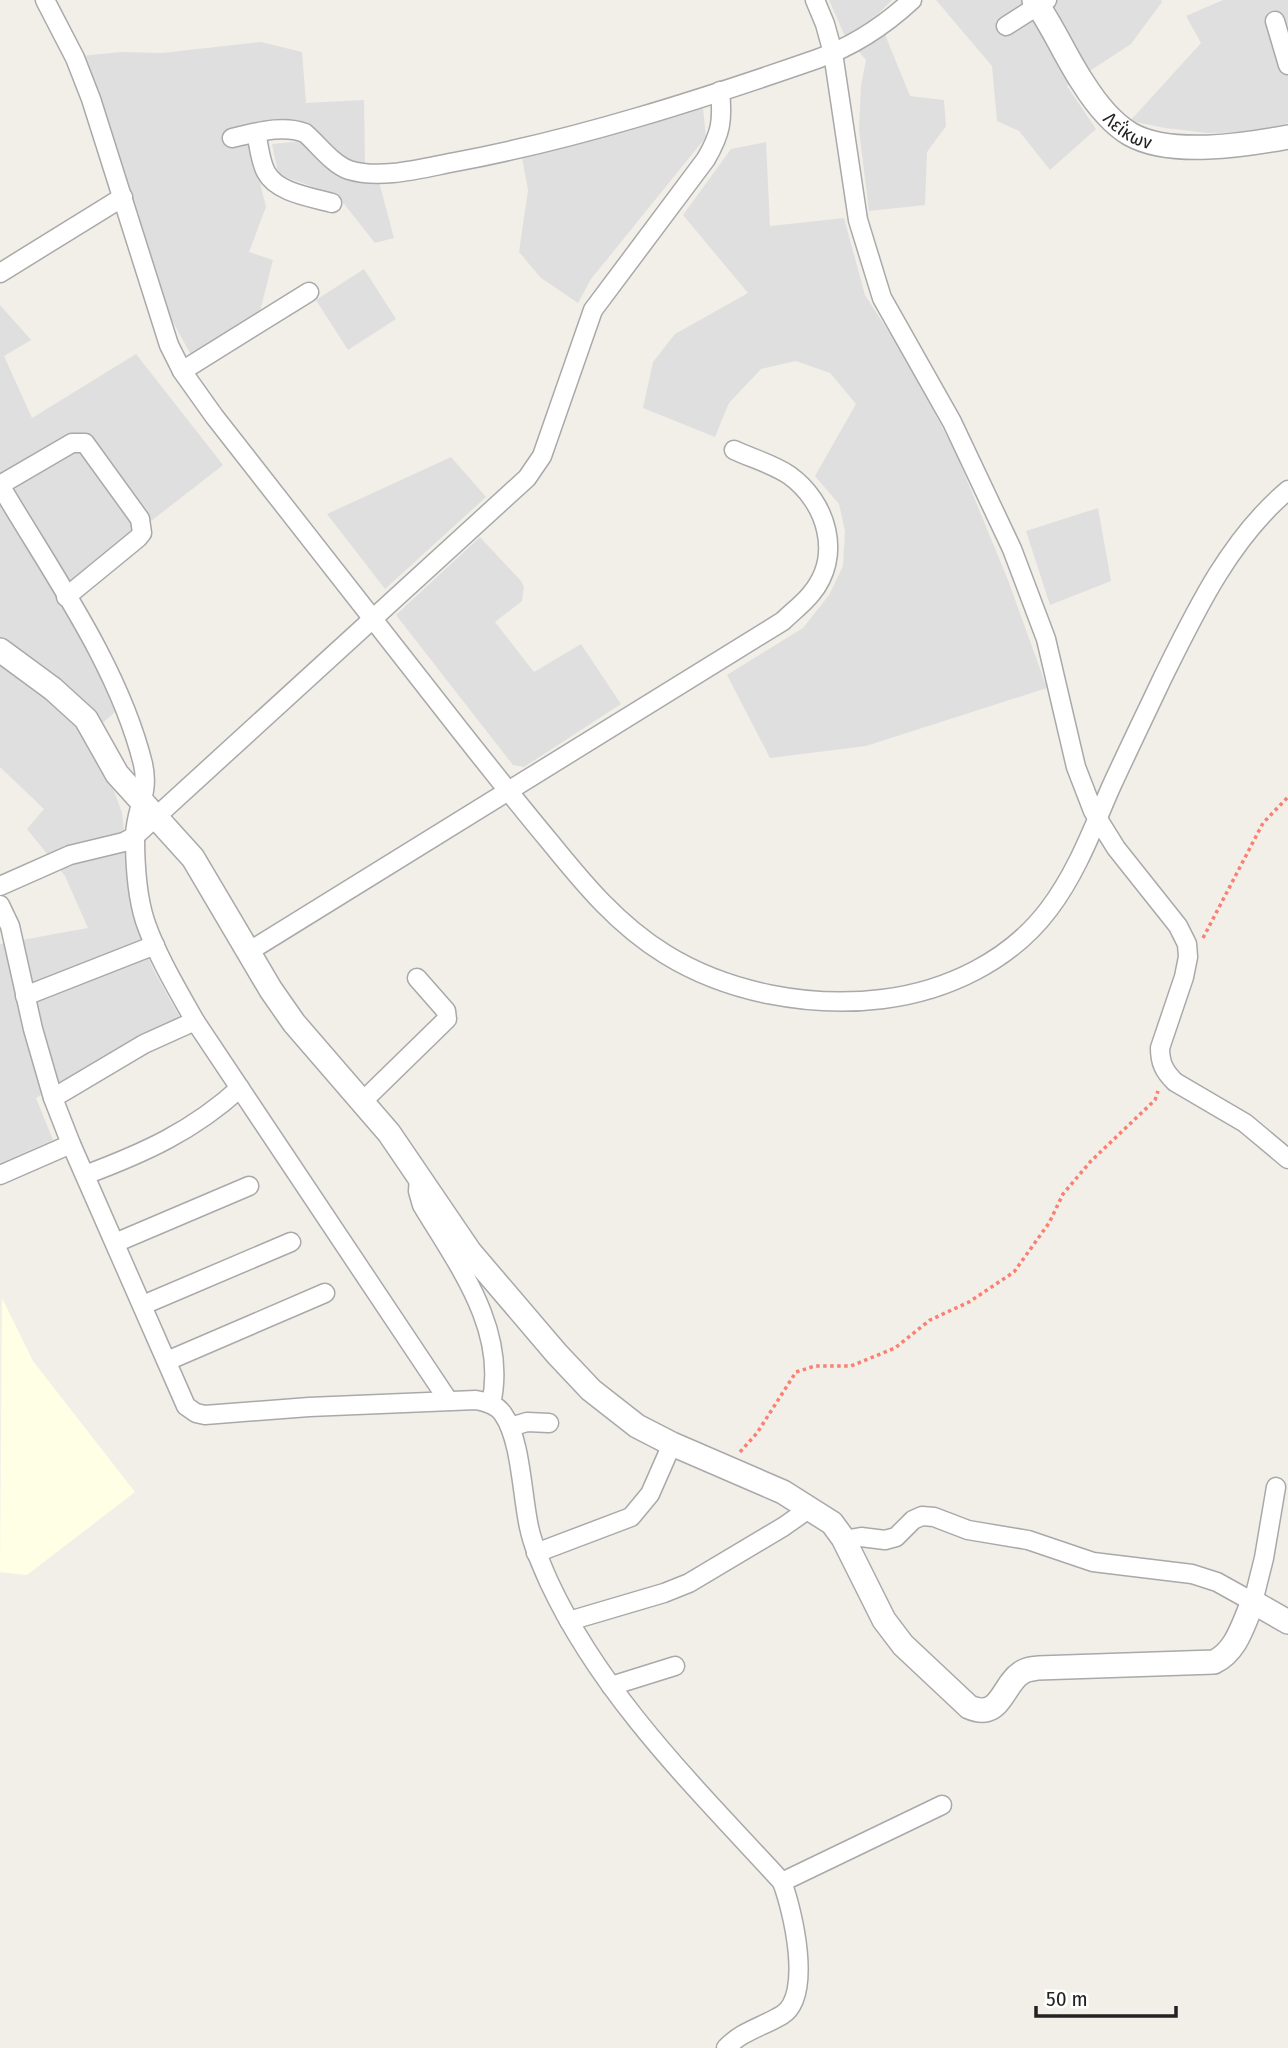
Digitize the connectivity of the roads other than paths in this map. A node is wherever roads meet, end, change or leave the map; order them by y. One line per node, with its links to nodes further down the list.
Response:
1 (45, 0): 13 (street)
2 (815, 0): 7 (street)
3 (912, 0): 7 (street)
4 (1040, 2): 6 (street); 11 (street, Λεΐκων)
5 (1275, 21): 8 (street)
6 (1006, 26)
7 (833, 53): 9 (street); 26 (street)
8 (1288, 65)
9 (720, 91): 10 (street); 22 (street)
10 (256, 133): 12 (street); 14 (street)
11 (1288, 136)
12 (232, 138)
13 (123, 197): 15 (street); 17 (street)
14 (332, 204)
15 (0, 273)
16 (309, 292): 17 (street)
17 (182, 371): 22 (street)
18 (734, 450): 24 (street)
19 (0, 485): 21 (street); 21 (street)
20 (1288, 490): 26 (street)
21 (66, 597): 25 (street)
22 (373, 618): 24 (street); 25 (street)
23 (0, 650): 25 (street)
24 (509, 793): 26 (street); 31 (street)
25 (150, 810): 27 (street); 31 (street)
26 (1097, 820): 39 (street)
27 (135, 836): 28 (street); 30 (street)
28 (0, 886)
29 (0, 905): 33 (street)
30 (155, 945): 33 (street); 34 (street)
31 (248, 952): 37 (street)
32 (417, 978): 37 (street)
33 (25, 996): 36 (street)
34 (195, 1021): 35 (street); 36 (street)
35 (240, 1088): 41 (street); 49 (street)
36 (54, 1098): 38 (street)
37 (363, 1101): 42 (street)
38 (71, 1144): 40 (street); 41 (street)
39 (1288, 1159)
40 (0, 1175)
41 (85, 1175): 45 (street)
42 (418, 1176): 50 (street); 53 (street)
43 (249, 1186): 45 (street)
44 (291, 1242): 47 (street)
45 (115, 1243): 47 (street)
46 (325, 1293): 48 (street)
47 (143, 1305): 48 (street)
48 (167, 1361): 49 (street)
49 (448, 1400): 50 (street)
50 (491, 1404): 52 (street)
51 (550, 1423): 52 (street)
52 (510, 1427): 57 (street)
53 (673, 1444): 55 (street); 57 (street)
54 (1276, 1487): 58 (street)
55 (810, 1508): 56 (street); 59 (street)
56 (844, 1540): 58 (street); 58 (street)
57 (536, 1553): 59 (street)
58 (1253, 1602): 60 (street)
59 (569, 1621): 62 (street)
60 (1288, 1622)
61 (675, 1667): 62 (street)
62 (611, 1686): 64 (street)
63 (942, 1805): 64 (street)
64 (782, 1882): 65 (street)
65 (726, 2048)

